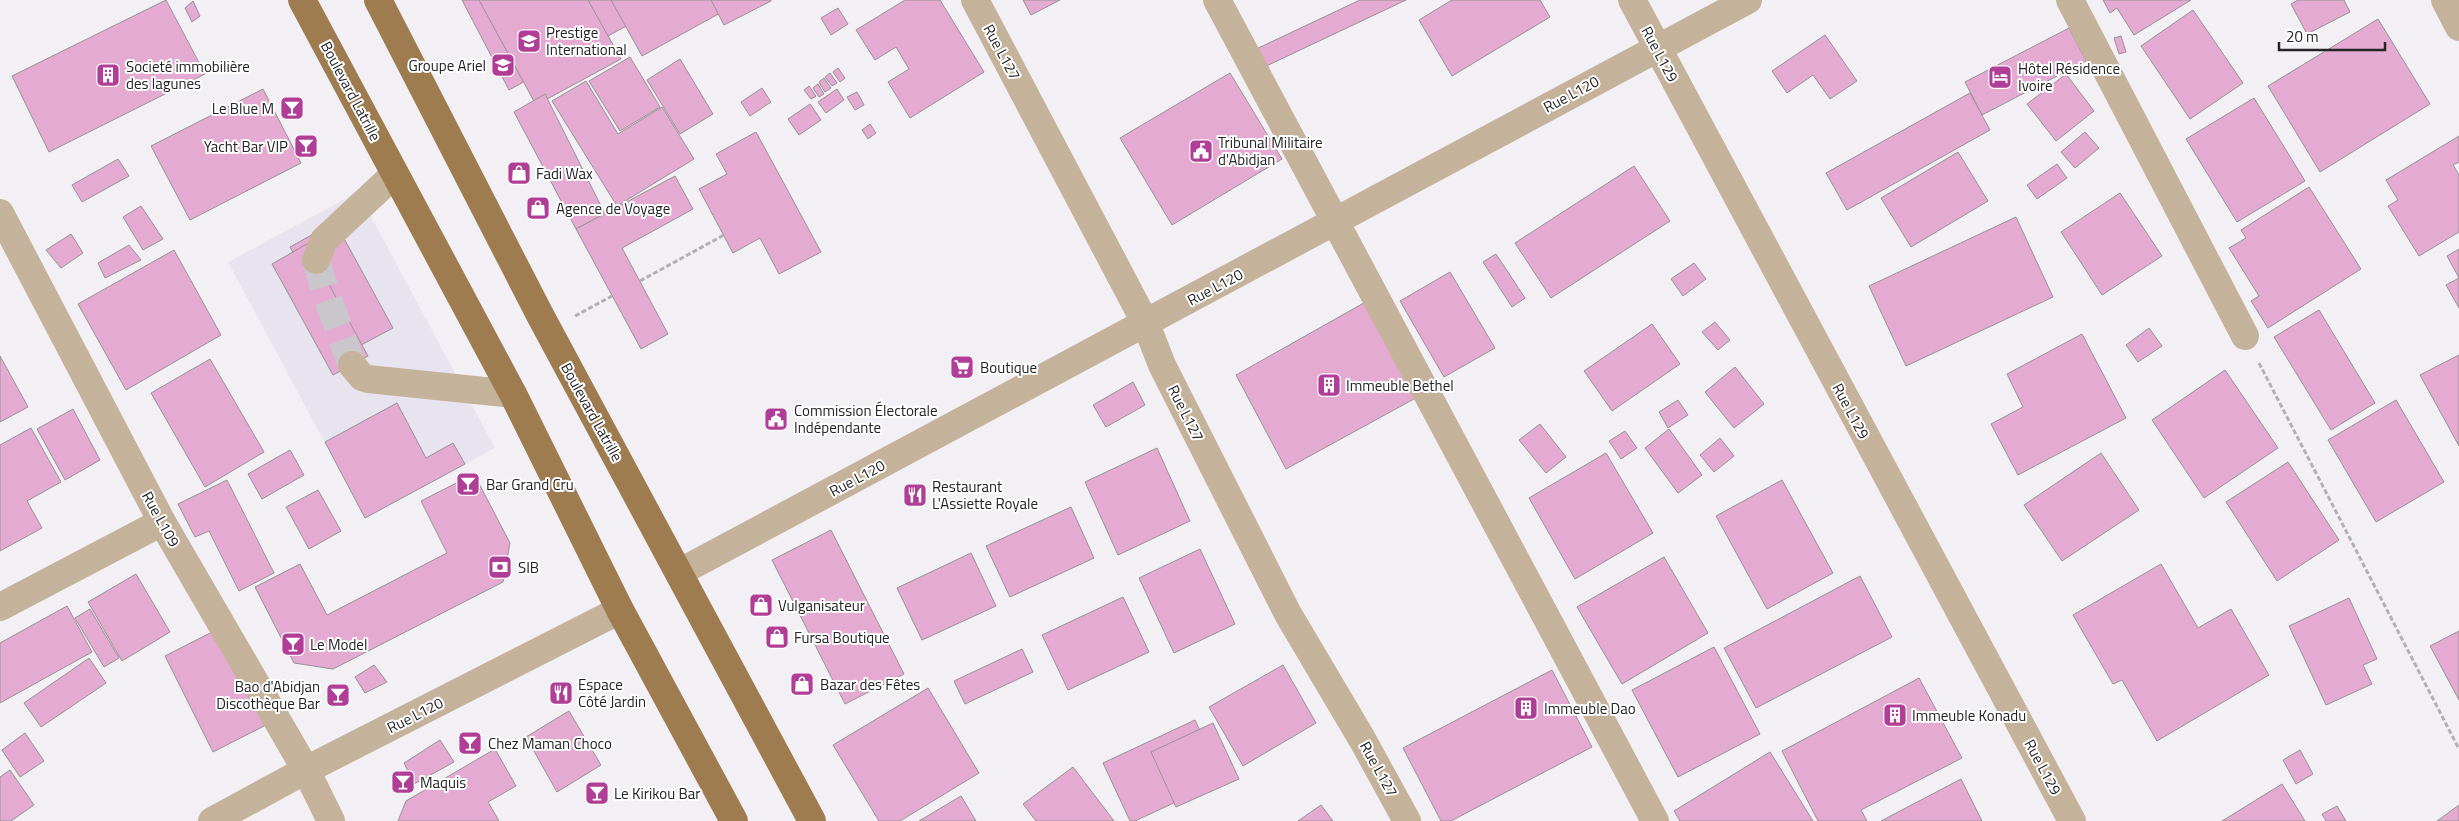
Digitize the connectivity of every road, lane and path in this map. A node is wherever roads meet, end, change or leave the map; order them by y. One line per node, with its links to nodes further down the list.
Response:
1 (302, 0): 11 (main road, Boulevard Latrille)
2 (378, 0): 19 (main road, Boulevard Latrille)
3 (974, 0): 18 (street, Rue L127)
4 (1217, 0): 13 (street)
5 (1632, 0): 10 (street, Rue L129)
6 (1748, 0): 10 (street, Rue L120)
7 (2070, 0): 20 (street)
8 (2445, 0): 9 (street)
9 (2459, 27)
10 (1656, 48): 13 (street, Rue L120); 35 (street, Rue L129)
11 (395, 174): 15 (street); 22 (main road, Boulevard Latrille)
12 (0, 213): 23 (street, Rue L109)
13 (1334, 223): 18 (street, Rue L120); 34 (street)
14 (724, 235): 16 (path)
15 (316, 260)
16 (640, 281)
17 (612, 296): 19 (path)
18 (1146, 324): 24 (street, Rue L120); 33 (street, Rue L127)
19 (548, 331): 24 (main road, Boulevard Latrille)
20 (2245, 336): 27 (path)
21 (352, 365): 22 (street)
22 (513, 394): 26 (main road, Boulevard Latrille)
23 (162, 522): 25 (street); 28 (street, Rue L109)
24 (680, 572): 32 (main road, Boulevard Latrille)
25 (0, 607)
26 (620, 610): 28 (street, Rue L120); 31 (main road, Boulevard Latrille)
27 (2459, 749)
28 (306, 770): 29 (street, Rue L120); 30 (street, Rue L109)
29 (212, 821)
30 (331, 821)
31 (734, 821)
32 (812, 821)
33 (1407, 821)
34 (1655, 821)
35 (2072, 821)

